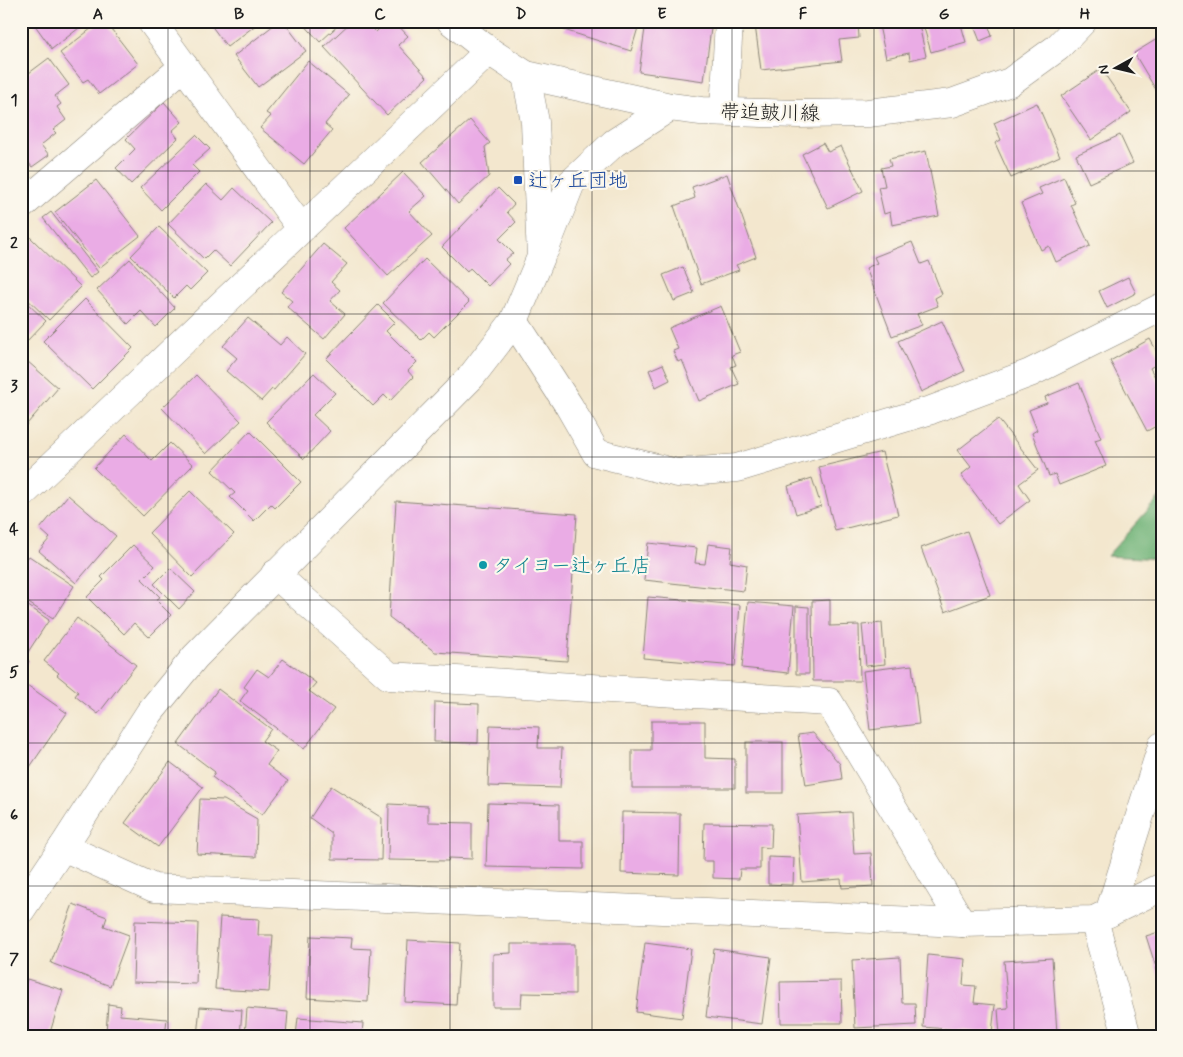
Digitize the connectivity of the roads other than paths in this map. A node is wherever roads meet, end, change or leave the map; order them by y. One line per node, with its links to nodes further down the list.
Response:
1 (151, 21): 6 (street)
2 (451, 21): 5 (street, 帯迫皷川線)
3 (729, 21): 9 (street)
4 (1084, 21): 9 (street, 帯迫皷川線)
5 (489, 50): 7 (street, 帯迫皷川線); 11 (street)
6 (184, 66): 10 (street); 11 (street)
7 (526, 75): 8 (street, 帯迫皷川線); 12 (street)
8 (670, 107): 9 (street, 帯迫皷川線); 12 (street)
9 (724, 111)
10 (21, 206)
11 (300, 228): 15 (street)
12 (541, 257): 14 (street)
13 (1162, 307): 14 (street)
14 (514, 321): 16 (street)
15 (21, 495)
16 (275, 574): 18 (street); 22 (street)
17 (1162, 746): 21 (street)
18 (64, 847): 20 (street); 22 (street)
19 (1162, 887): 21 (street)
20 (21, 910)
21 (1102, 916): 22 (street); 23 (street)
22 (962, 923)
23 (1126, 1036)

